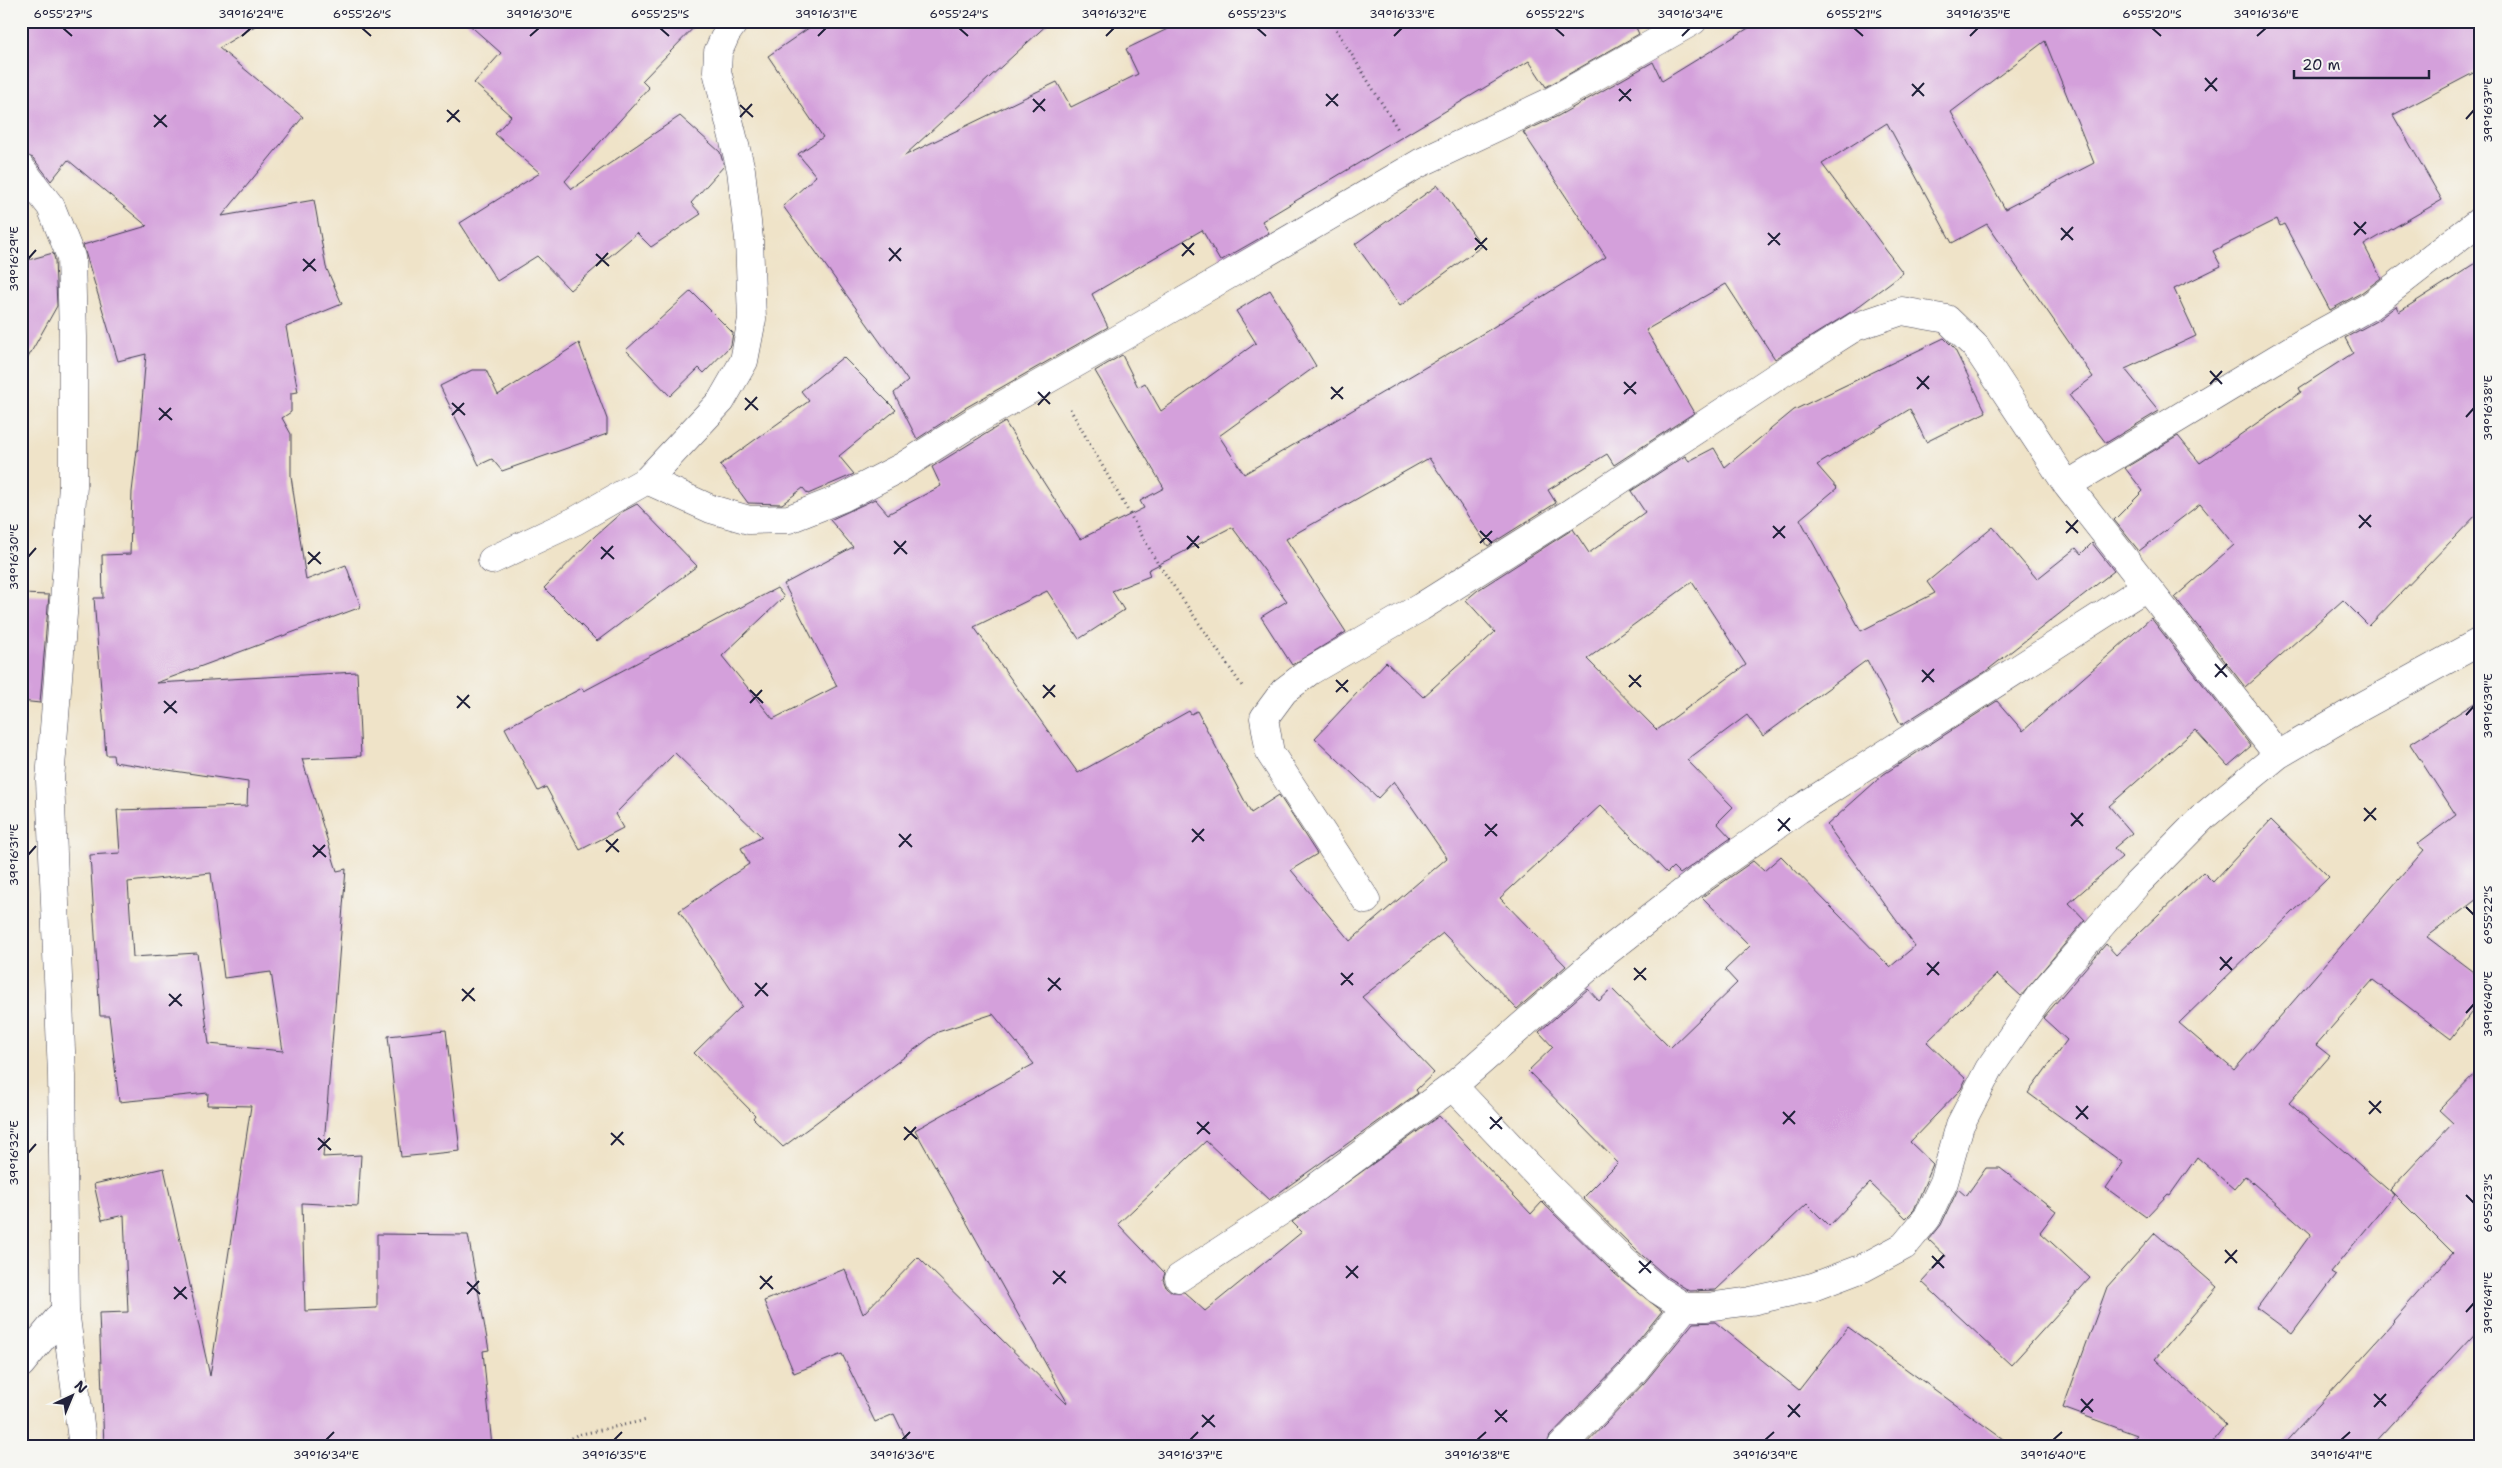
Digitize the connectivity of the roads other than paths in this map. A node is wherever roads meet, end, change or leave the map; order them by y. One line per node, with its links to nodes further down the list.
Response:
1 (735, 21): 5 (street)
2 (1692, 21): 5 (street)
3 (21, 168): 15 (street)
4 (2481, 220): 6 (street)
5 (647, 480): 7 (street)
6 (2067, 485): 8 (street); 11 (street)
7 (492, 560)
8 (2146, 587): 10 (street); 12 (street)
9 (2481, 641): 10 (street)
10 (2278, 755): 14 (street)
11 (1366, 900)
12 (1453, 1086): 13 (street); 14 (street)
13 (1179, 1278)
14 (1685, 1307): 18 (street)
15 (65, 1310): 16 (street); 17 (street)
16 (21, 1364)
17 (83, 1447)
18 (1561, 1447)

